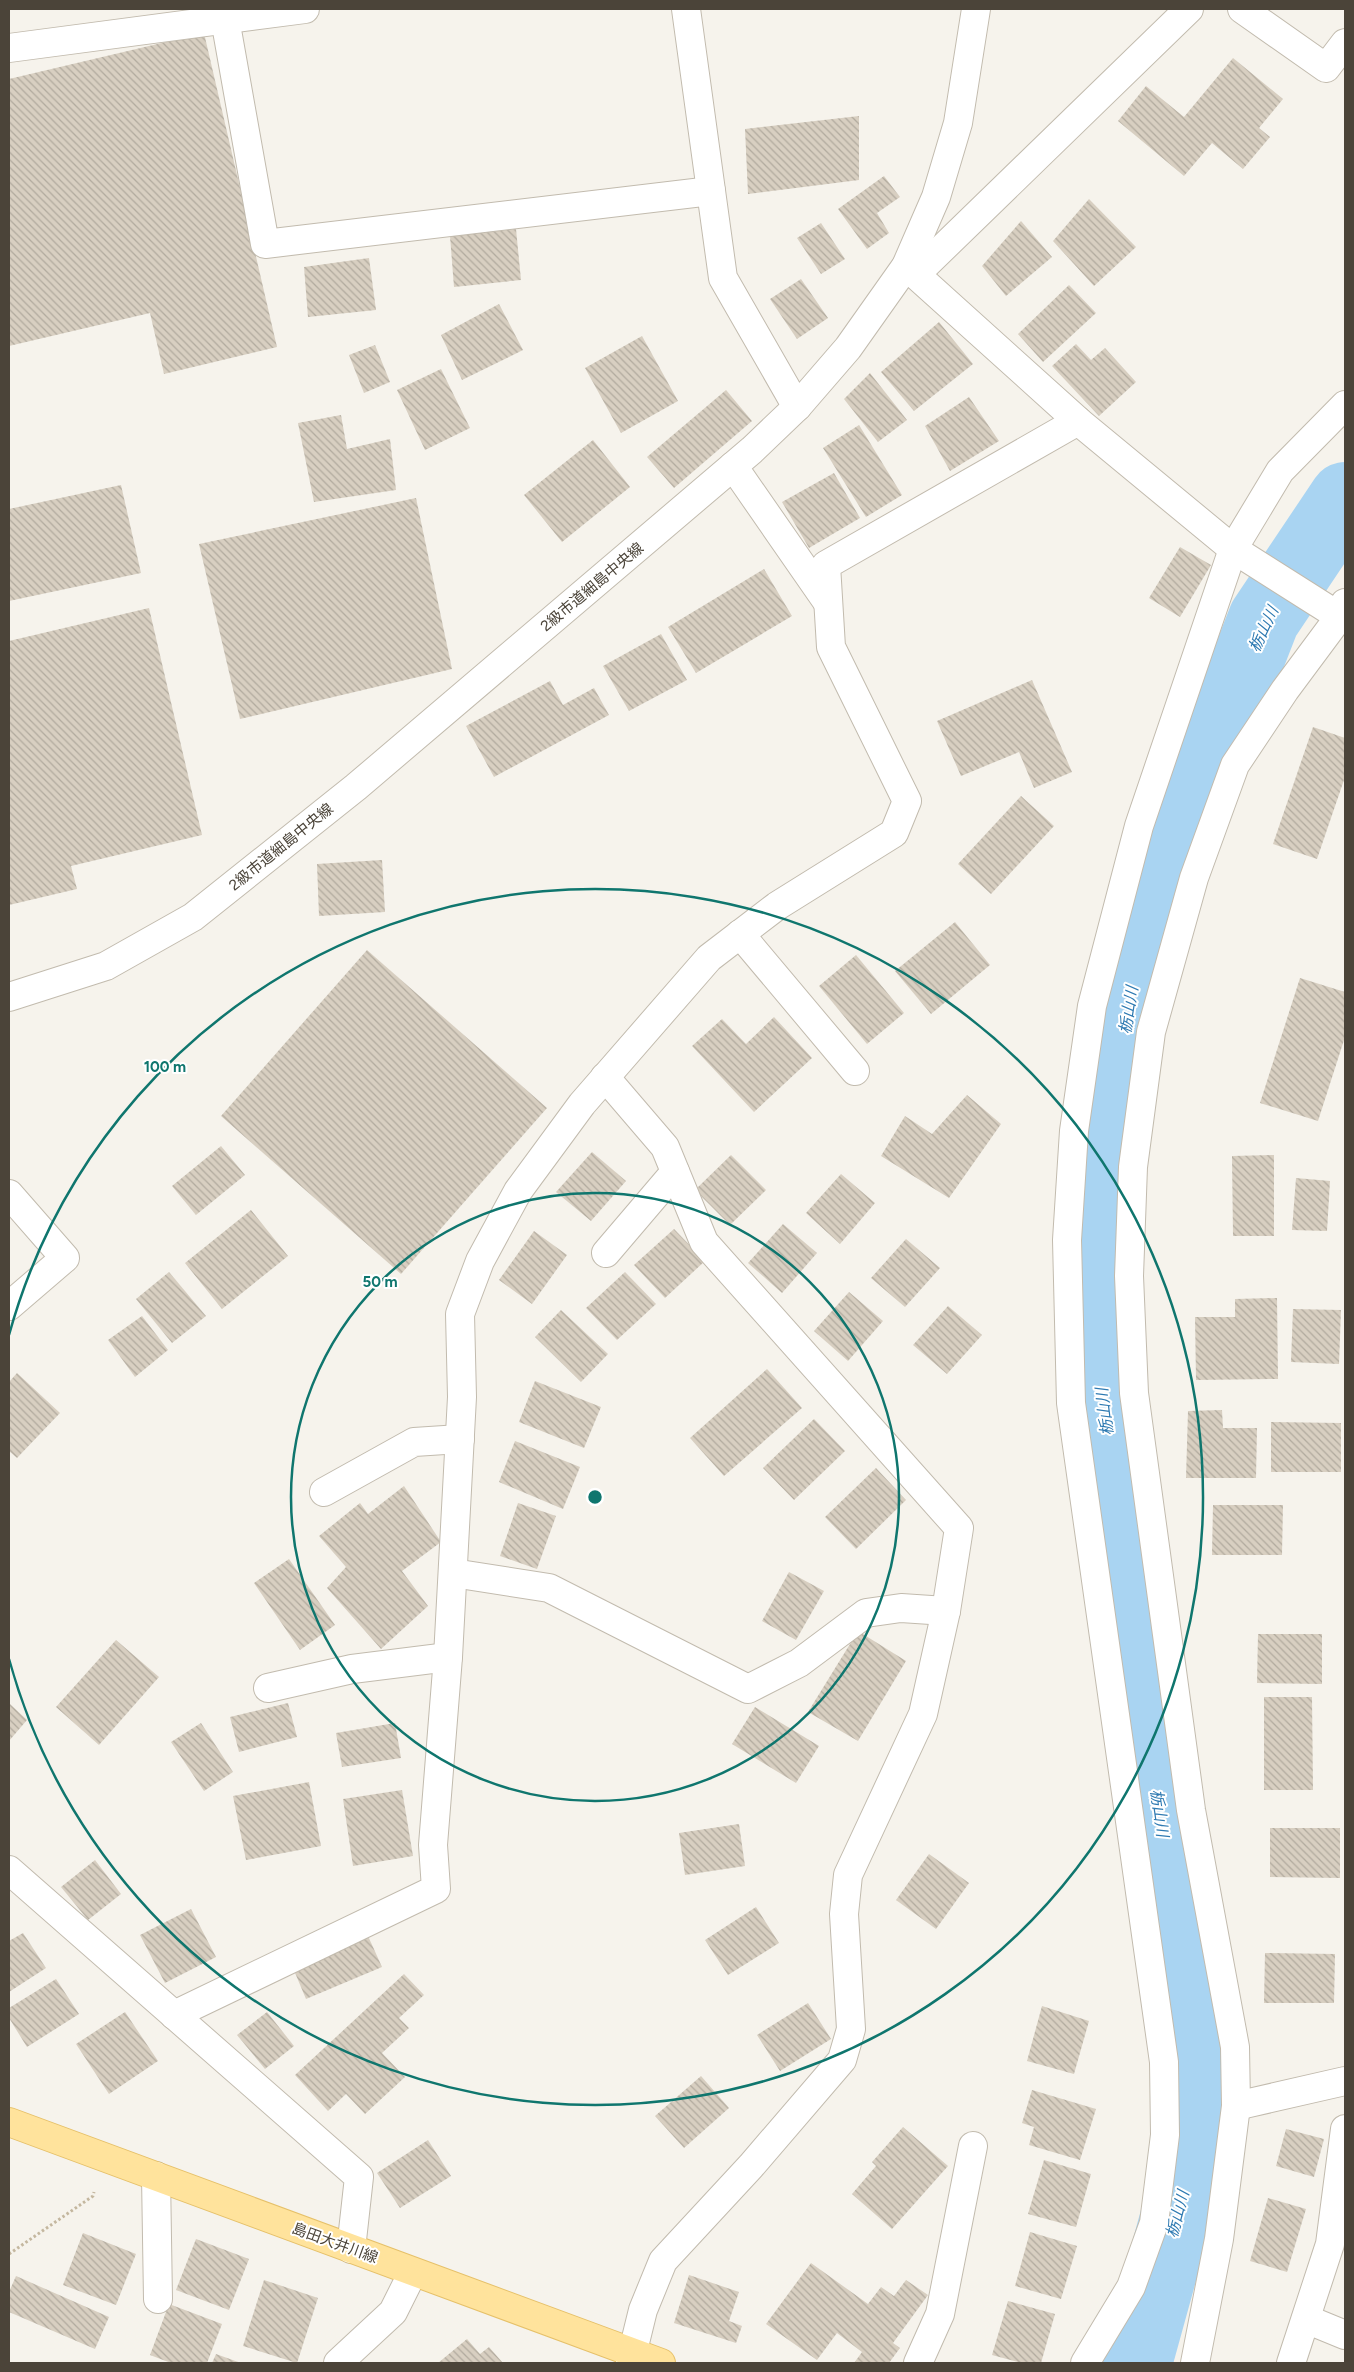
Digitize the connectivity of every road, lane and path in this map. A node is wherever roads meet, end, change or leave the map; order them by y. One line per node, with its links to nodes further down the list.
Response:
1 (305, 9): 6 (street)
2 (686, 9): 9 (street)
3 (976, 9): 10 (street, 2級市道細島中央線)
4 (1189, 9): 10 (street)
5 (1242, 9): 7 (street)
6 (224, 19): 8 (street); 9 (street)
7 (1345, 43)
8 (9, 48)
9 (711, 191): 12 (street)
10 (911, 270): 12 (street, 2級市道細島中央線); 13 (street)
11 (1345, 405): 15 (street)
12 (796, 407): 14 (street, 2級市道細島中央線)
13 (1078, 421): 15 (street); 16 (street)
14 (733, 466): 16 (street); 19 (street, 2級市道細島中央線)
15 (1233, 549): 17 (street); 51 (street)
16 (828, 603): 18 (street)
17 (1343, 613): 35 (street)
18 (740, 934): 20 (street); 21 (street)
19 (9, 998)
20 (855, 1071)
21 (605, 1077): 22 (street); 26 (street)
22 (675, 1172): 24 (street); 29 (street)
23 (9, 1194): 25 (street)
24 (606, 1253)
25 (9, 1306)
26 (460, 1439): 27 (street); 28 (street)
27 (324, 1492)
28 (453, 1573): 29 (street); 30 (street)
29 (946, 1611): 47 (street)
30 (448, 1657): 31 (street); 33 (street)
31 (268, 1688)
32 (9, 1870): 33 (street)
33 (174, 2015): 41 (street)
34 (1345, 2081): 35 (street)
35 (1236, 2106): 52 (street)
36 (9, 2122): 39 (main road, 島田大井川線)
37 (1345, 2129): 45 (street)
38 (973, 2146): 50 (street)
39 (107, 2158): 40 (main road, 島田大井川線); 42 (path)
40 (156, 2176): 41 (main road, 島田大井川線); 44 (street)
41 (351, 2249): 43 (main road, 島田大井川線)
42 (9, 2254)
43 (413, 2272): 47 (main road, 島田大井川線); 48 (street)
44 (158, 2299)
45 (1306, 2319): 46 (street); 53 (street)
46 (1345, 2335)
47 (631, 2358): 49 (main road, 島田大井川線)
48 (338, 2363)
49 (661, 2363)
50 (918, 2363)
51 (1085, 2363)
52 (1195, 2363)
53 (1291, 2363)

